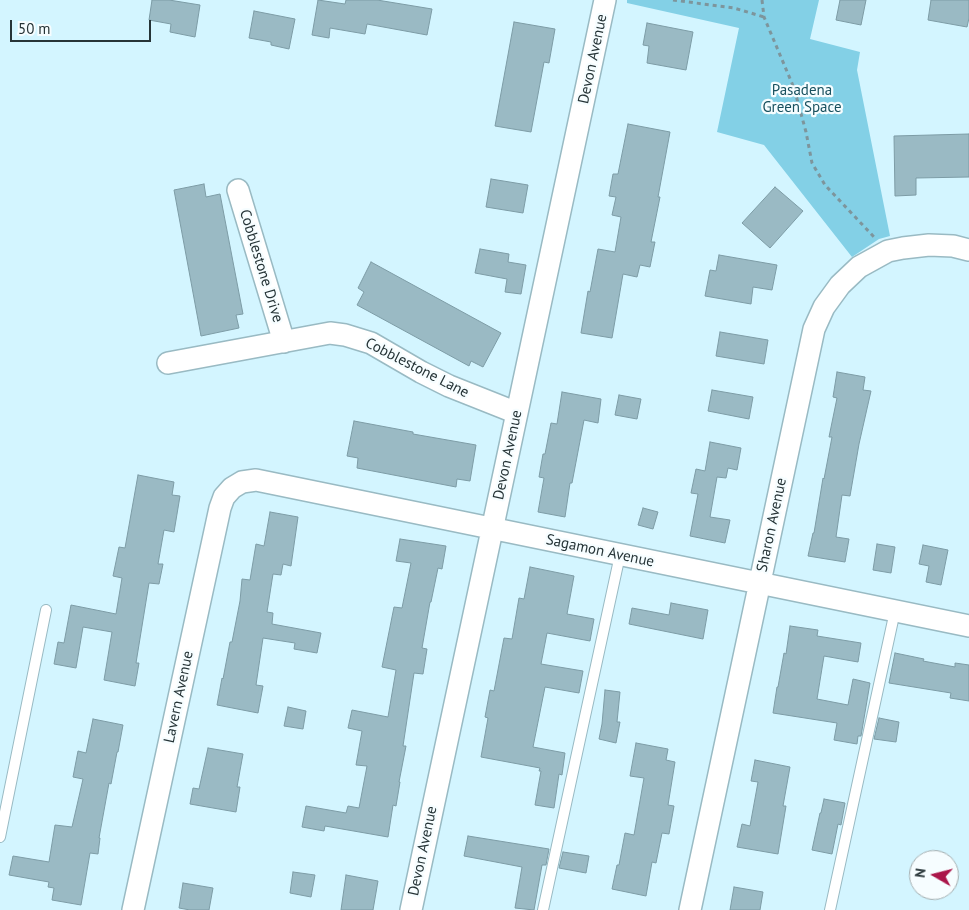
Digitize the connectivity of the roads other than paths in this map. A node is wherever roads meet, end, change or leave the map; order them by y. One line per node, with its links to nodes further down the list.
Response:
1 (605, 0): 6 (street, Devon Avenue)
2 (238, 190): 4 (street, Cobblestone Drive)
3 (969, 250): 10 (street, Sharon Avenue)
4 (284, 342): 5 (street, Cobblestone Lane); 6 (street, Cobblestone Lane)
5 (168, 363)
6 (517, 413): 8 (street, Devon Avenue)
7 (232, 488): 8 (street, Sagamon Avenue); 15 (street, Lavern Avenue)
8 (492, 529): 9 (street, Sagamon Avenue); 16 (street, Devon Avenue)
9 (620, 555): 10 (street, Sagamon Avenue); 17 (lane)
10 (760, 583): 12 (street, Sagamon Avenue); 18 (street, Sharon Avenue)
11 (46, 610): 14 (lane)
12 (895, 611): 13 (street, Sagamon Avenue); 19 (lane)
13 (969, 626)
14 (0, 837)
15 (133, 910)
16 (411, 910)
17 (543, 910)
18 (690, 910)
19 (830, 910)

